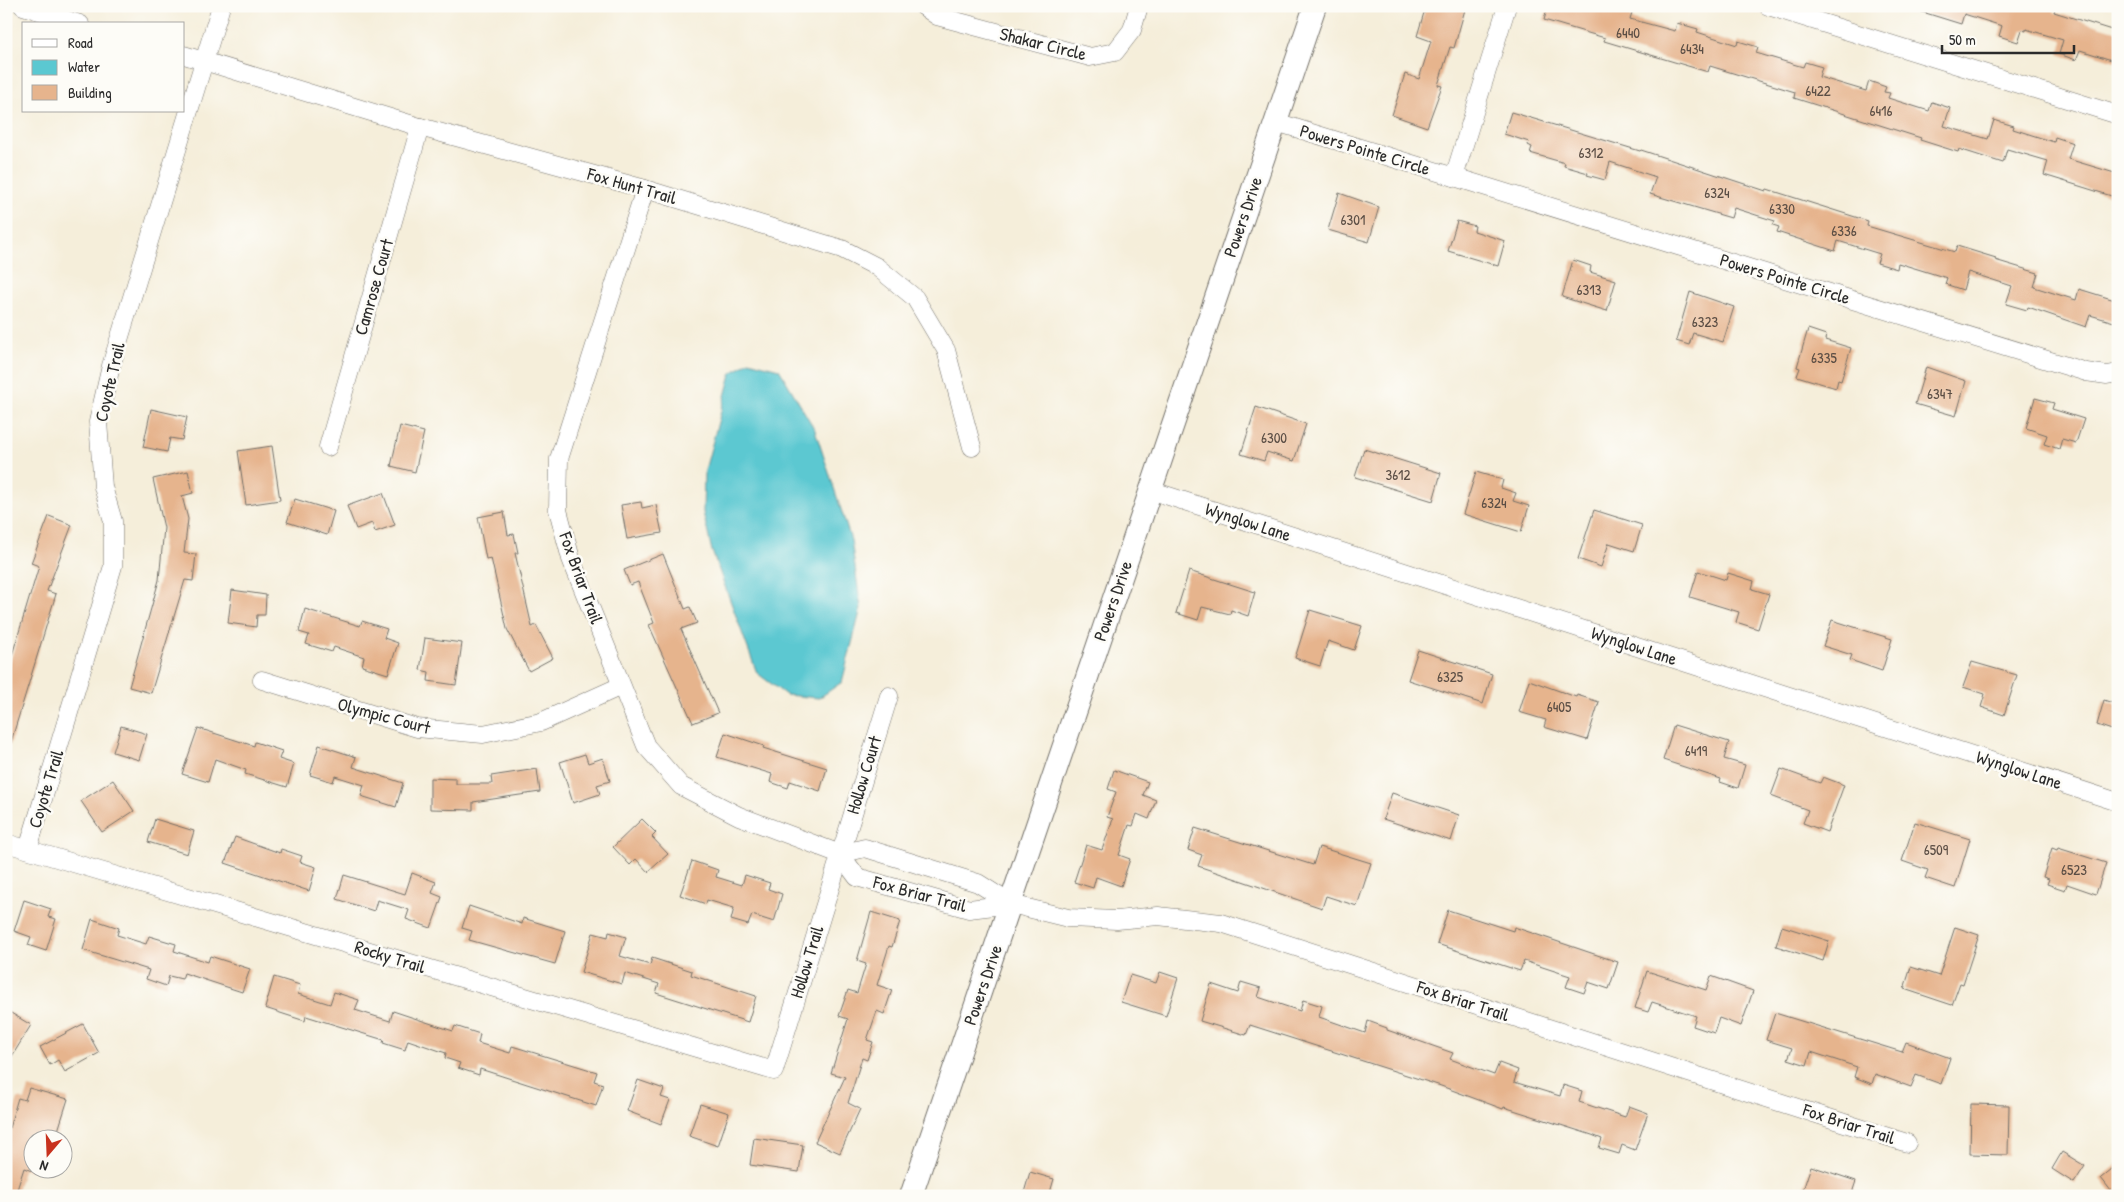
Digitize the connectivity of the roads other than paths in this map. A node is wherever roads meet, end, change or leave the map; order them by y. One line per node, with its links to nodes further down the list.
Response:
1 (23, 6): 8 (street)
2 (222, 6): 10 (street, Coyote Trail)
3 (923, 6): 4 (street, Shakar Circle)
4 (1139, 6)
5 (1315, 6): 12 (street, Powers Drive)
6 (1507, 6): 14 (street, Powers Pointe Circle)
7 (1768, 6): 11 (street)
8 (74, 22)
9 (185, 55): 10 (street, Fox Hunt Trail)
10 (204, 61): 13 (street, Fox Hunt Trail); 25 (street, Coyote Trail)
11 (2118, 115)
12 (1276, 122): 14 (street, Powers Pointe Circle); 19 (street, Powers Drive)
13 (420, 128): 15 (street, Fox Hunt Trail); 17 (street, Camrose Court)
14 (1454, 177): 16 (street, Powers Pointe Circle)
15 (644, 189): 18 (street, Fox Hunt Trail); 21 (street, Fox Briar Trail)
16 (2118, 373)
17 (328, 447)
18 (972, 447)
19 (1150, 490): 23 (street, Wynglow Lane); 27 (street, Powers Drive)
20 (262, 680): 21 (street, Olympic Court)
21 (622, 686): 26 (street, Fox Briar Trail)
22 (889, 696): 26 (street, Hollow Court)
23 (2118, 802)
24 (6, 843): 25 (street, Rocky Trail)
25 (28, 850): 28 (street, Rocky Trail)
26 (840, 854): 27 (street, Fox Briar Trail); 27 (street, Fox Briar Trail); 28 (street, Hollow Trail)
27 (1011, 904): 29 (street, Fox Briar Trail); 30 (street, Powers Drive)
28 (774, 1071)
29 (1907, 1143)
30 (911, 1196)

